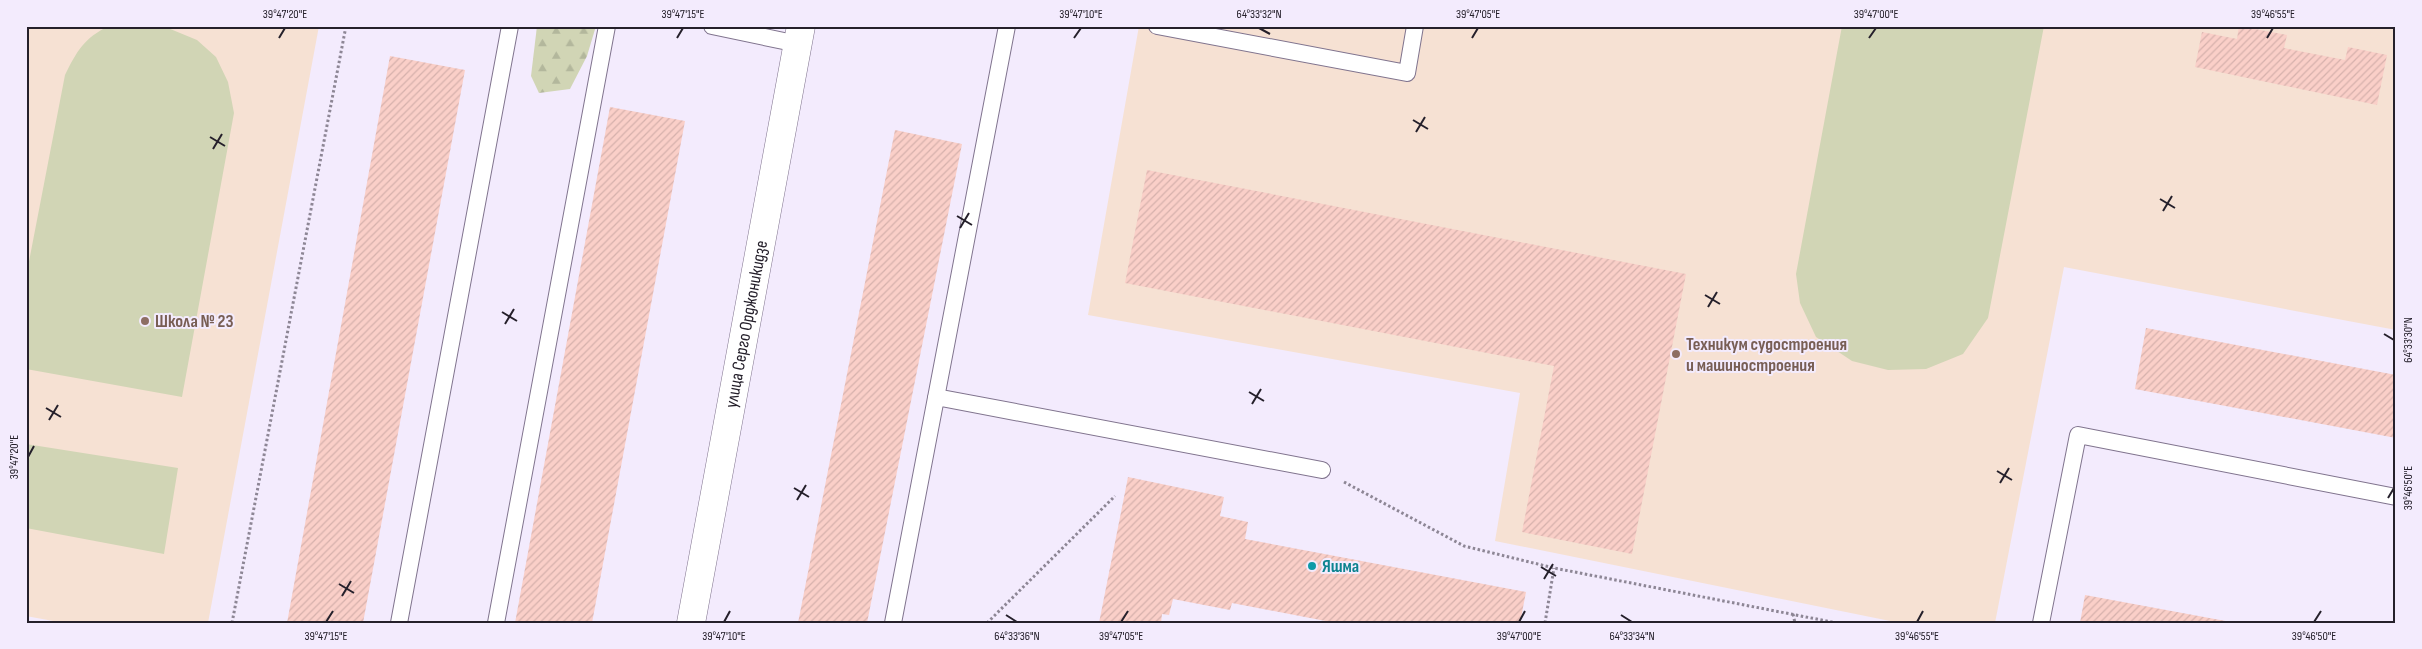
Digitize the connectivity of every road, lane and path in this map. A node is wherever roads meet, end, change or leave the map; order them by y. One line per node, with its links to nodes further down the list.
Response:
1 (346, 26): 15 (path)
2 (510, 26): 16 (lane)
3 (608, 26): 17 (lane)
4 (712, 26): 8 (lane)
5 (1007, 26): 9 (lane)
6 (1157, 26): 7 (lane)
7 (1415, 26)
8 (799, 35): 18 (street, улица Серго Орджоникидзе)
9 (936, 397): 10 (lane); 19 (lane)
10 (1322, 470): 13 (path)
11 (1115, 496): 20 (path)
12 (2396, 496): 24 (lane)
13 (1554, 568): 14 (path); 21 (path)
14 (1793, 614): 22 (path); 23 (path)
15 (232, 623)
16 (399, 623)
17 (496, 623)
18 (691, 623)
19 (893, 623)
20 (987, 623)
21 (1545, 623)
22 (1795, 623)
23 (1837, 623)
24 (2041, 623)

